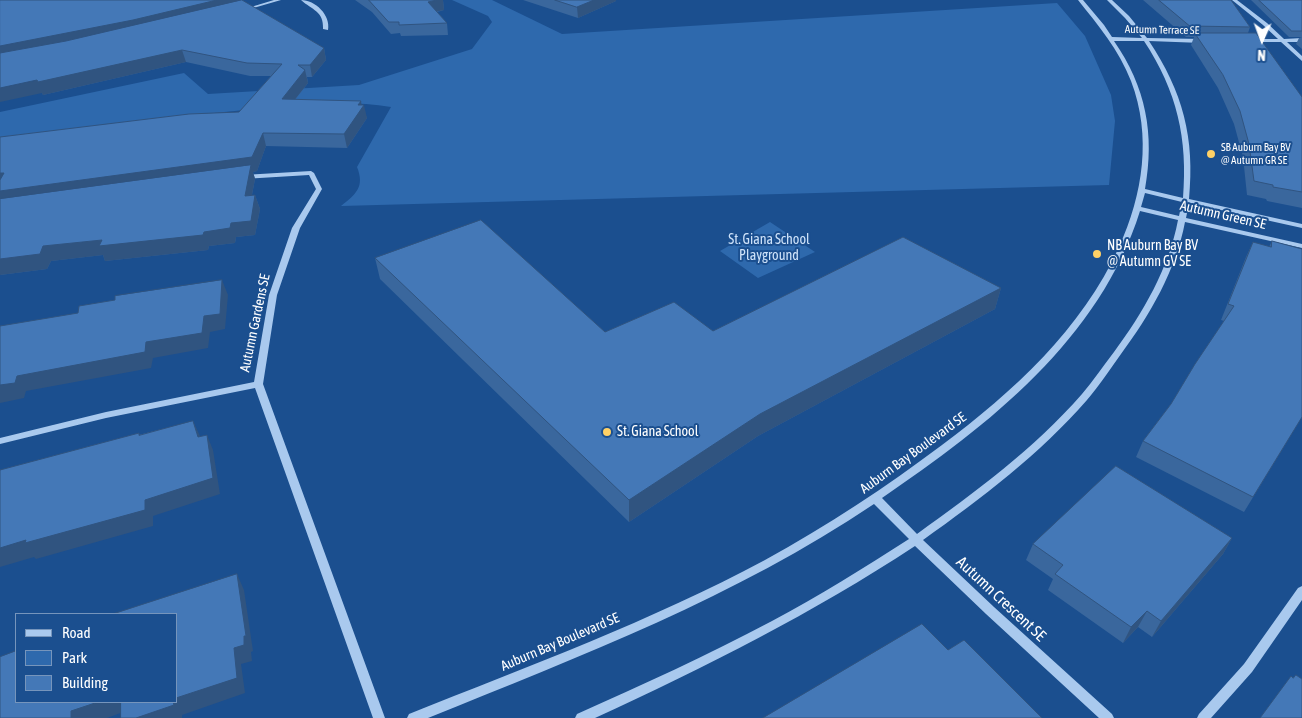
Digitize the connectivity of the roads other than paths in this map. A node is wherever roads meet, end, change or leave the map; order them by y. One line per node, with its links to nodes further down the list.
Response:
1 (279, 0): 6 (street)
2 (303, 0): 7 (street)
3 (1080, 0): 8 (street, Auburn Bay Boulevard SE)
4 (1109, 0): 9 (street)
5 (1234, 0): 12 (street)
6 (232, 13)
7 (326, 30)
8 (1112, 39): 9 (street, Autumn Terrace SE); 16 (street, Auburn Bay Boulevard SE)
9 (1145, 40): 13 (street, Autumn Terrace SE); 17 (street)
10 (1302, 40): 12 (street)
11 (1246, 41): 12 (street)
12 (1283, 41): 14 (street)
13 (1210, 42)
14 (1302, 59)
15 (234, 178): 22 (street, Autumn Gardens SE)
16 (1143, 191): 17 (street, Autumn Green SE); 18 (street, Auburn Bay Boulevard SE)
17 (1187, 200): 19 (street); 20 (street, Autumn Green SE)
18 (1139, 209): 19 (street, Autumn Green SE); 24 (street, Auburn Bay Boulevard SE)
19 (1183, 219): 21 (street, Autumn Green SE); 25 (street)
20 (1302, 226)
21 (1302, 246)
22 (258, 384): 23 (street, Autumn Gardens SE); 27 (street, Autumn Gardens SE)
23 (0, 441)
24 (876, 499): 25 (street, Autumn Crescent SE); 28 (street, Auburn Bay Boulevard SE)
25 (916, 541): 29 (street); 30 (street, Autumn Crescent SE)
26 (1302, 590): 31 (street)
27 (379, 718)
28 (413, 718)
29 (581, 718)
30 (1108, 718)
31 (1204, 718)

